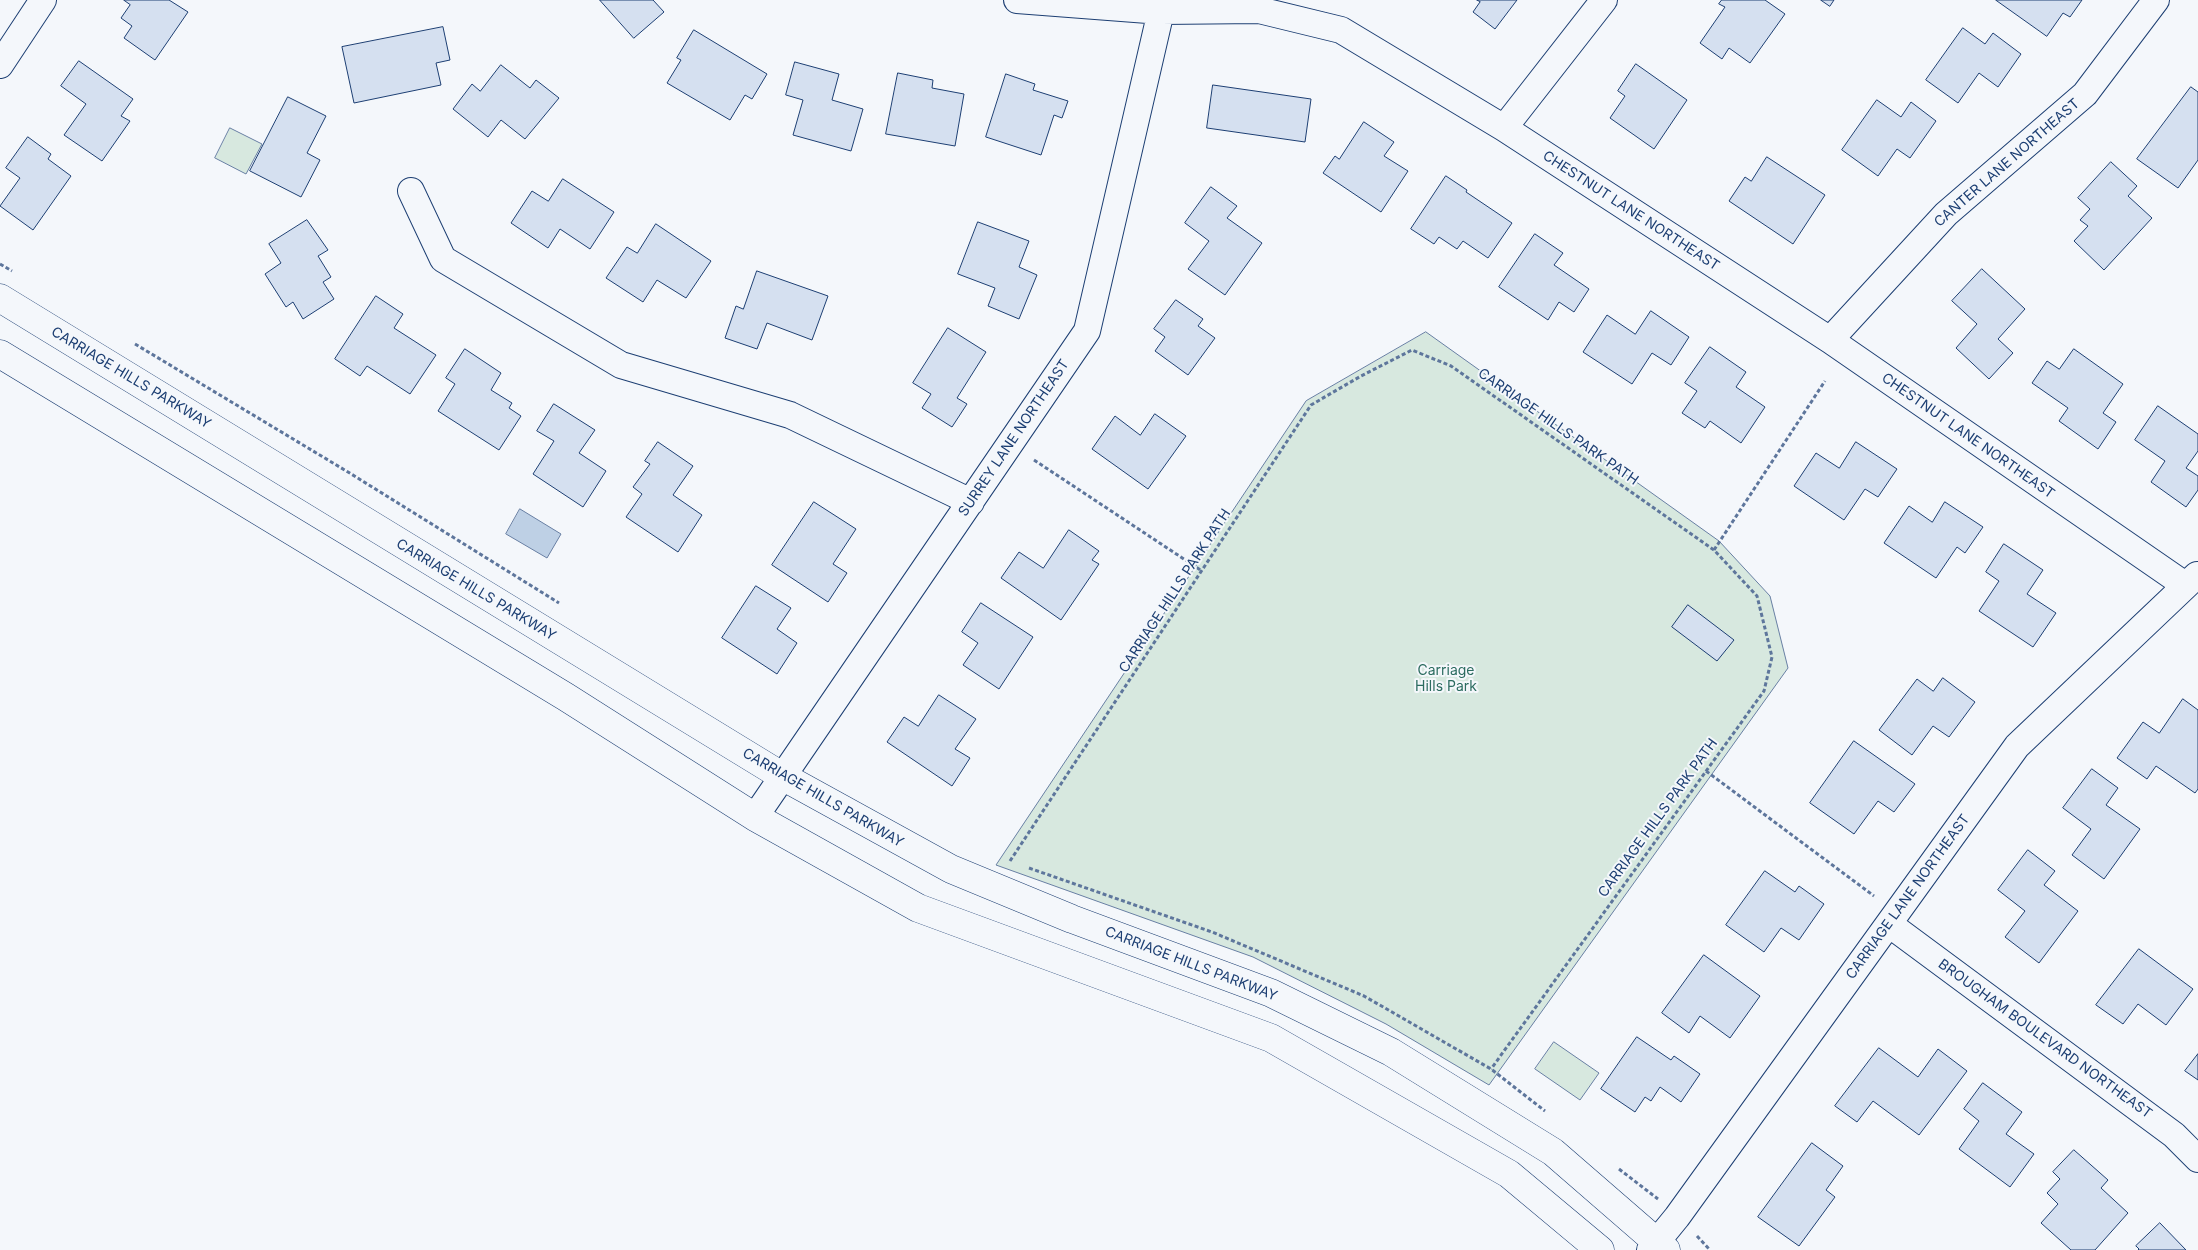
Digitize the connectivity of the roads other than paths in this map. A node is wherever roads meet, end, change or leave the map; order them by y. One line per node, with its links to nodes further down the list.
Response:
1 (43, 0): 6 (street)
2 (1017, 0): 5 (street, CHESTNUT LANE NORTHEAST)
3 (1604, 0): 7 (street)
4 (2156, 0): 10 (street, CANTER LANE NORTHEAST)
5 (1161, 10): 7 (street, CHESTNUT LANE NORTHEAST); 12 (street, SURREY LANE NORTHEAST)
6 (0, 65)
7 (1504, 128): 10 (street, CHESTNUT LANE NORTHEAST)
8 (411, 191): 12 (street)
9 (0, 298): 14 (street, CARRIAGE HILLS PARKWAY)
10 (1830, 340): 13 (street, CHESTNUT LANE NORTHEAST)
11 (0, 354): 15 (street)
12 (971, 502): 14 (street, SURREY LANE NORTHEAST)
13 (2192, 579): 16 (street, CARRIAGE LANE NORTHEAST)
14 (782, 776): 15 (street, SURREY LANE NORTHEAST); 18 (street, CARRIAGE HILLS PARKWAY)
15 (755, 817): 19 (street)
16 (1889, 924): 17 (street, BROUGHAM BOULEVARD NORTHEAST); 18 (street, CARRIAGE LANE NORTHEAST)
17 (2198, 1159)
18 (1658, 1247)
19 (1600, 1250)

